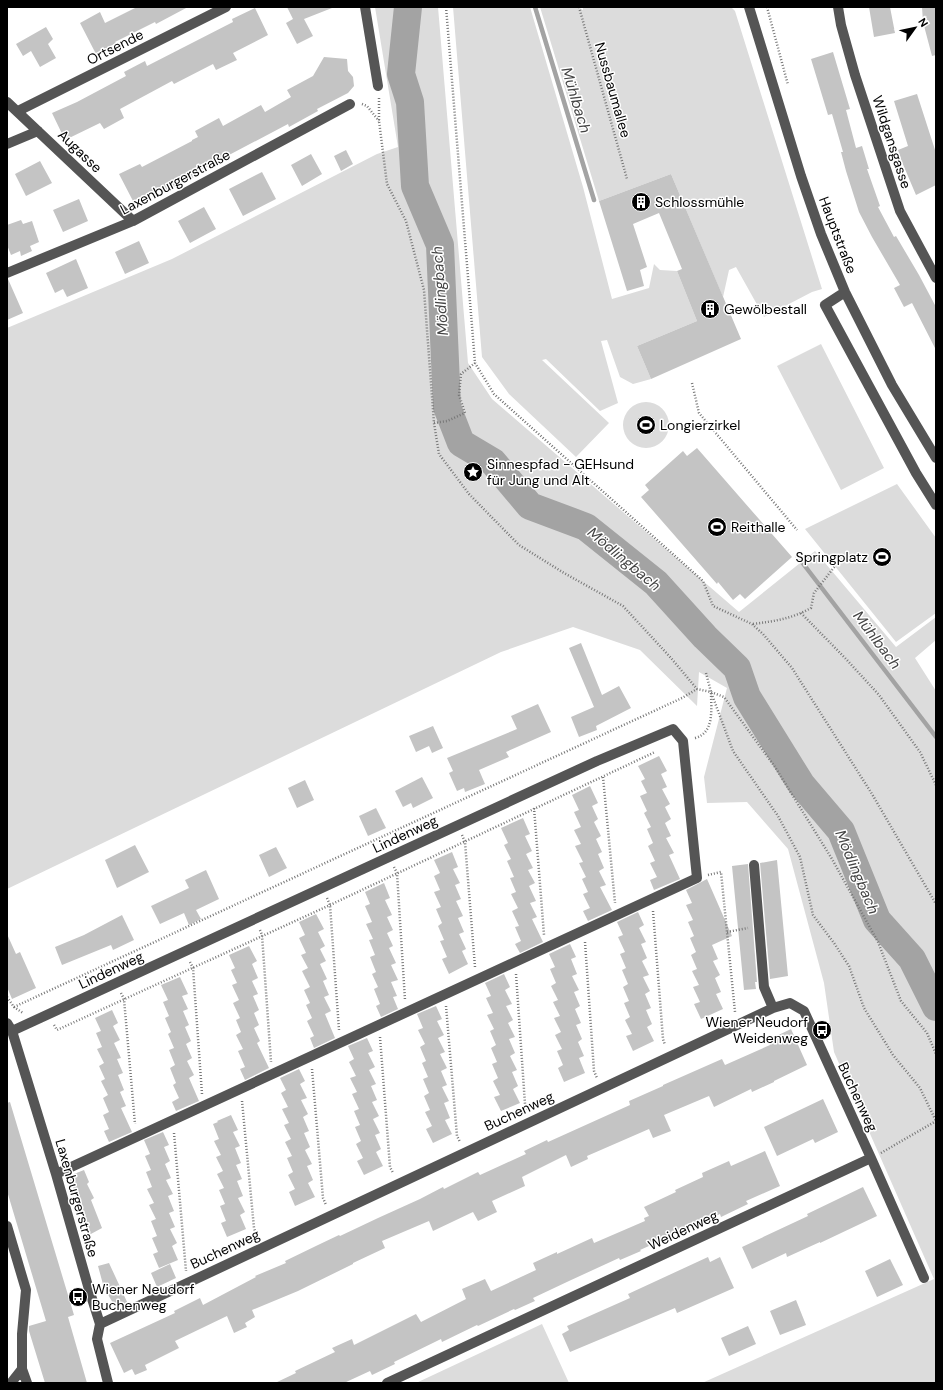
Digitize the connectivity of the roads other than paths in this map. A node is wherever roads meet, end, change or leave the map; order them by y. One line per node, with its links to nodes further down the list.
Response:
1 (226, 7): 8 (street, Ortsende)
2 (365, 7): 5 (street)
3 (749, 7): 14 (street, Hauptstraße)
4 (838, 7): 13 (street, Wildgansgasse)
5 (378, 86)
6 (7, 102): 8 (street, Augasse)
7 (350, 104): 11 (street, Laxenburgerstraße)
8 (18, 111): 9 (street, Augasse)
9 (38, 131): 10 (street); 11 (street, Augasse)
10 (7, 144)
11 (133, 221): 12 (street, Laxenburgerstraße)
12 (7, 273)
13 (936, 278)
14 (845, 292): 15 (street, Hauptstraße); 16 (street)
15 (936, 458)
16 (936, 505)
17 (754, 865): 18 (street)
18 (773, 1008): 20 (street, Buchenweg); 24 (street, Buchenweg)
19 (9, 1027): 21 (street, Laxenburgerstraße); 21 (street, Lindenweg)
20 (871, 1158): 23 (street); 29 (street, Weidenweg)
21 (56, 1174): 24 (street, Laxenburgerstraße)
22 (7, 1226): 25 (street)
23 (924, 1278)
24 (100, 1324): 28 (street, Laxenburgerstraße)
25 (22, 1369): 26 (street); 27 (street)
26 (11, 1383)
27 (27, 1383)
28 (108, 1383)
29 (387, 1383)

